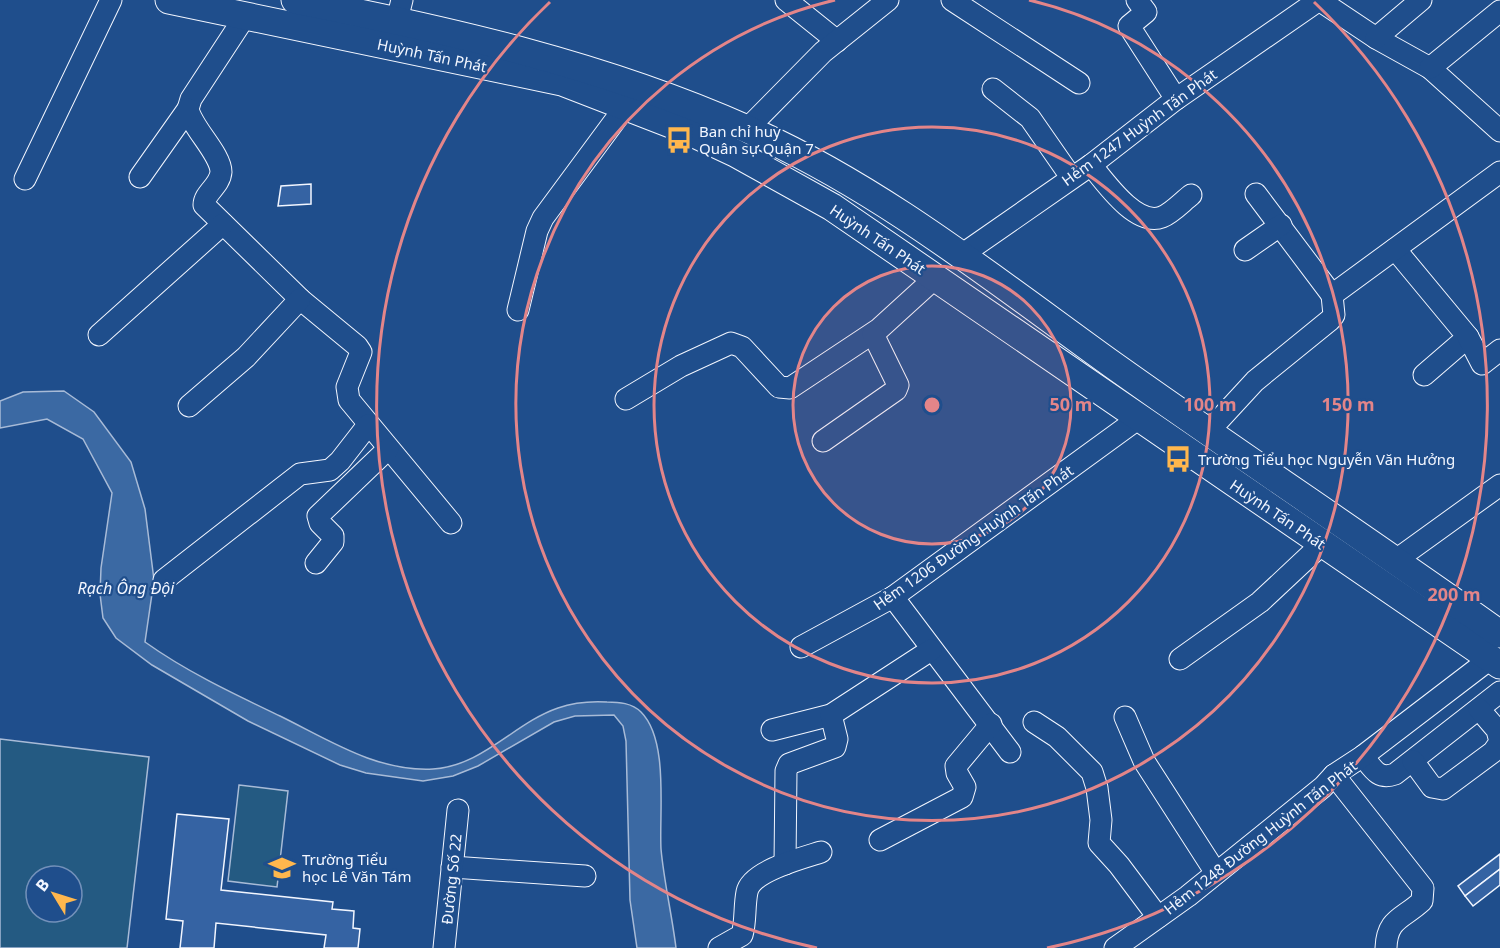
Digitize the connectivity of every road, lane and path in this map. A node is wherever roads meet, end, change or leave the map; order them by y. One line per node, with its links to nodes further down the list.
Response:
1 (111, 0): 29 (street)
2 (169, 0): 11 (main road, Huỳnh Tấn Phát)
3 (295, 0): 10 (main road, Huỳnh Tấn Phát)
4 (786, 0): 14 (street)
5 (888, 0): 14 (street)
6 (952, 0): 17 (street)
7 (1137, 0): 19 (street)
8 (1319, 0): 13 (street, Hẻm 1247 Huỳnh Tấn Phát); 19 (street, Hẻm 1247 Huỳnh Tấn Phát)
9 (1421, 0): 13 (street)
10 (400, 10): 15 (main road); 23 (main road, Huỳnh Tấn Phát)
11 (257, 11): 15 (main road, Huỳnh Tấn Phát); 21 (street)
12 (1500, 11): 16 (street)
13 (1376, 38): 16 (street, Hẻm 1247 Huỳnh Tấn Phát)
14 (837, 41): 23 (street)
15 (390, 46): 20 (main road, Huỳnh Tấn Phát)
16 (1430, 68): 22 (street, Hẻm 1247 Huỳnh Tấn Phát)
17 (1079, 83)
18 (993, 89): 28 (street)
19 (1176, 99): 25 (street, Hẻm 1247 Huỳnh Tấn Phát)
20 (625, 107): 37 (main road, Huỳnh Tấn Phát); 40 (street)
21 (188, 109): 27 (street); 32 (street)
22 (1492, 111): 24 (street, Hẻm 1247 Huỳnh Tấn Phát)
23 (747, 129): 36 (main road, Huỳnh Tấn Phát)
24 (1500, 131)
25 (1091, 165): 28 (street, Hẻm 1247 Huỳnh Tấn Phát); 31 (street)
26 (1499, 173): 34 (street)
27 (140, 177)
28 (1071, 177): 36 (street, Hẻm 1247 Huỳnh Tấn Phát)
29 (25, 178)
30 (1256, 194): 33 (street)
31 (1191, 195)
32 (223, 224): 39 (street); 42 (street)
33 (1281, 225): 35 (street); 38 (street)
34 (1395, 249): 38 (street); 43 (street)
35 (1245, 250)
36 (960, 256): 46 (main road, Huỳnh Tấn Phát)
37 (935, 278): 41 (street); 49 (main road, Huỳnh Tấn Phát)
38 (1332, 296): 51 (street)
39 (300, 299): 48 (street); 50 (street)
40 (518, 310)
41 (873, 334): 47 (street); 52 (street)
42 (99, 335)
43 (1468, 337): 44 (street); 45 (street)
44 (1500, 350)
45 (1424, 375)
46 (1157, 396): 49 (main road); 51 (main road, Huỳnh Tấn Phát)
47 (627, 399)
48 (189, 406)
49 (1139, 418): 56 (main road, Huỳnh Tấn Phát); 60 (street, Hẻm 1206 Đường Huỳnh Tấn Phát)
50 (368, 425): 53 (street); 59 (street)
51 (1208, 432): 57 (main road, Huỳnh Tấn Phát)
52 (823, 441)
53 (388, 449): 55 (street); 58 (street)
54 (1500, 485): 57 (street)
55 (451, 523)
56 (1322, 544): 64 (main road, Huỳnh Tấn Phát); 65 (street)
57 (1396, 560): 61 (main road, Huỳnh Tấn Phát)
58 (316, 563)
59 (164, 580)
60 (893, 597): 62 (street, Hẻm 1206 Đường Huỳnh Tấn Phát); 63 (street)
61 (1500, 634)
62 (801, 647)
63 (931, 650): 68 (street); 71 (street)
64 (1496, 658): 74 (street, Hẻm 1248 Đường Huỳnh Tấn Phát)
65 (1180, 659)
66 (1500, 692): 67 (street)
67 (1479, 709): 75 (street); 75 (street)
68 (831, 715): 72 (street); 80 (street)
69 (1125, 717): 82 (street)
70 (1034, 722): 84 (street)
71 (991, 724): 73 (street); 78 (street)
72 (772, 730)
73 (1010, 752)
74 (1363, 756): 75 (street); 76 (street, Hẻm 1248 Đường Huỳnh Tấn Phát)
75 (1413, 760)
76 (1334, 775): 82 (street, Hẻm 1248 Đường Huỳnh Tấn Phát); 88 (street)
77 (458, 810): 81 (street, Đường Số 22)
78 (880, 840)
79 (821, 852): 80 (street)
80 (785, 864): 86 (street)
81 (452, 867): 83 (street); 85 (street, Đường Số 22)
82 (1216, 873): 84 (street, Hẻm 1248 Đường Huỳnh Tấn Phát)
83 (585, 876)
84 (1158, 917): 87 (street, Hẻm 1248 Đường Huỳnh Tấn Phát)
85 (444, 948)
86 (719, 948)
87 (1115, 948)
88 (1386, 948)

